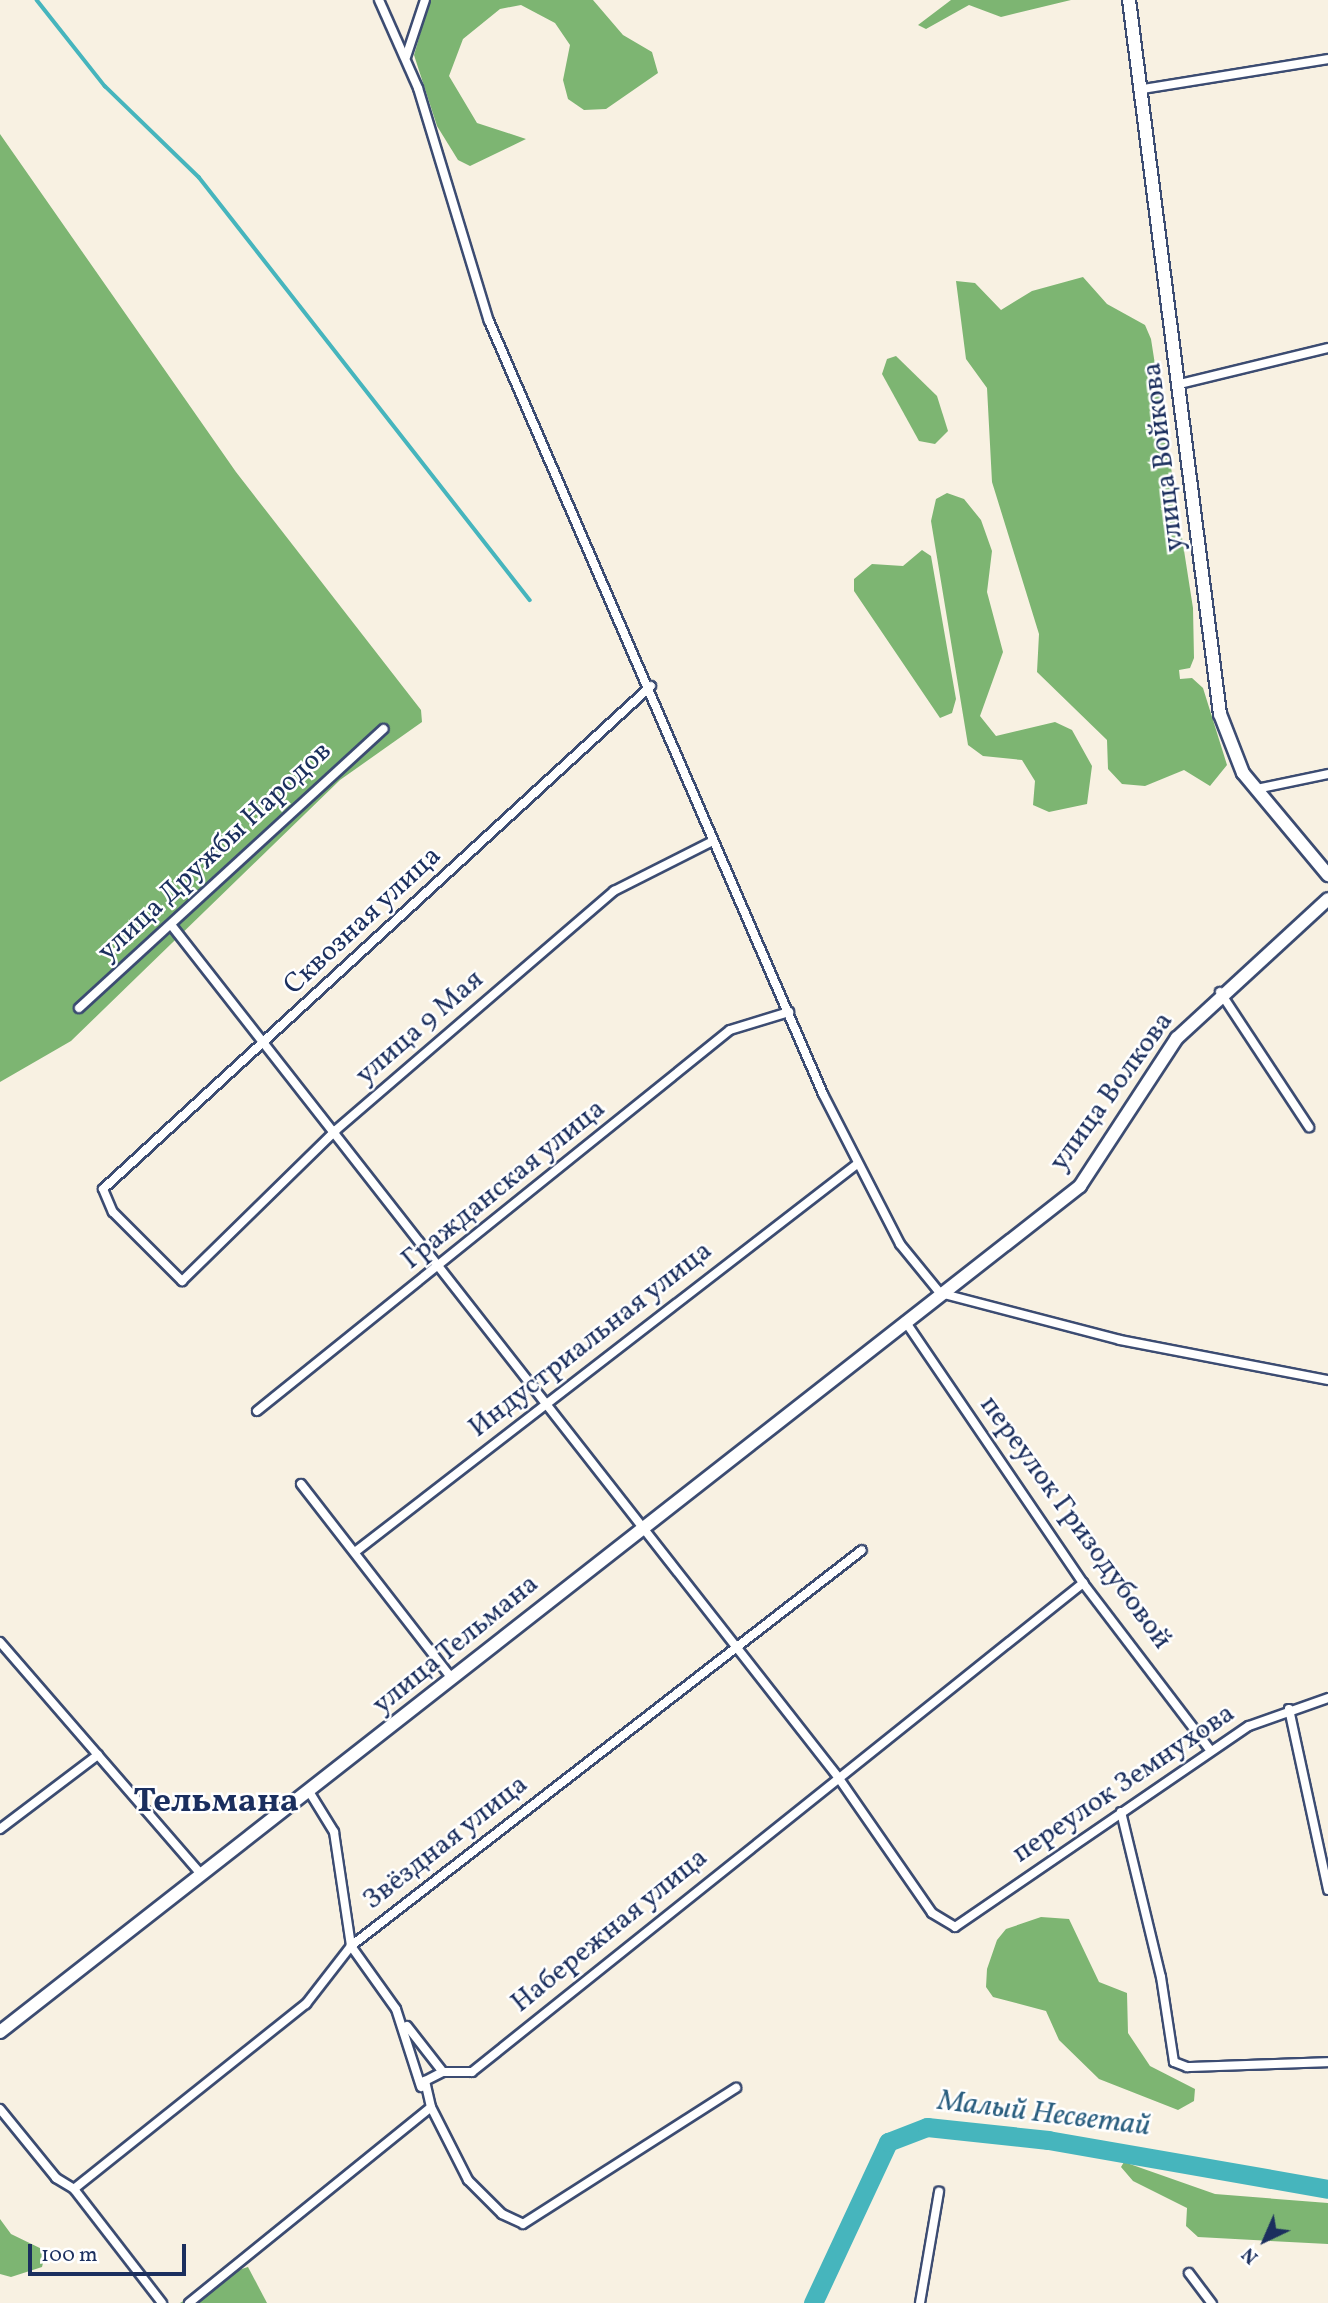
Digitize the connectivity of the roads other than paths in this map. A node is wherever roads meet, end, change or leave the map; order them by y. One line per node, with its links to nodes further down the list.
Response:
1 (379, 0): 4 (street)
2 (425, 0): 4 (street)
3 (1129, 0): 6 (street, улица Войкова)
4 (406, 57): 9 (street)
5 (1328, 59): 6 (street)
6 (1143, 89): 8 (street, улица Войкова)
7 (1328, 348): 8 (street)
8 (1180, 384): 12 (street, улица Войкова)
9 (651, 686): 13 (street); 20 (street, Сквозная улица)
10 (383, 729): 16 (street, улица Дружбы Народов)
11 (1328, 774): 12 (street)
12 (1256, 789): 14 (street, улица Войкова)
13 (711, 842): 19 (street); 22 (street, улица 9 Мая)
14 (1328, 875)
15 (1328, 899): 17 (street, улица Волкова)
16 (172, 926): 18 (street, улица Дружбы Народов); 20 (street)
17 (1220, 992): 21 (street); 26 (street, улица Волкова)
18 (79, 1009)
19 (789, 1012): 23 (street); 24 (street, Гражданская улица)
20 (267, 1040): 22 (street); 25 (street, Сквозная улица)
21 (1309, 1127)
22 (337, 1130): 24 (street); 25 (street, улица 9 Мая)
23 (857, 1164): 26 (street); 29 (street, Индустриальная улица)
24 (442, 1266): 29 (street); 30 (street, Гражданская улица)
25 (182, 1282)
26 (940, 1293): 27 (street, улица Тельмана); 28 (street)
27 (905, 1321): 32 (street, улица Тельмана); 35 (street, переулок Гризодубовой)
28 (1328, 1380)
29 (548, 1402): 32 (street); 34 (street, Индустриальная улица)
30 (257, 1411)
31 (301, 1485): 34 (street)
32 (643, 1526): 37 (street); 38 (street, улица Тельмана)
33 (862, 1550): 37 (street, Звёздная улица)
34 (355, 1552): 38 (street)
35 (1083, 1583): 41 (street, переулок Гризодубовой); 43 (street, Набережная улица)
36 (0, 1642): 42 (street)
37 (737, 1646): 43 (street); 49 (street, Звёздная улица)
38 (452, 1679): 44 (street, улица Тельмана)
39 (1328, 1698): 40 (street, переулок Земнухова)
40 (1289, 1709): 41 (street, переулок Земнухова); 48 (street)
41 (1210, 1750): 45 (street, переулок Земнухова)
42 (98, 1755): 46 (street); 47 (street)
43 (838, 1777): 45 (street, переулок Земнухова); 53 (street, Набережная улица)
44 (310, 1793): 47 (street, улица Тельмана); 49 (street)
45 (1121, 1812): 52 (street)
46 (0, 1829)
47 (204, 1878): 51 (street, улица Тельмана)
48 (1328, 1889)
49 (351, 1946): 50 (street); 58 (street, Звёздная улица)
50 (396, 2009): 53 (street); 54 (street)
51 (0, 2032)
52 (1328, 2062)
53 (443, 2072): 54 (street, Набережная улица)
54 (421, 2087): 56 (street)
55 (736, 2088): 56 (street)
56 (431, 2107): 62 (street)
57 (0, 2109): 58 (street)
58 (74, 2189): 61 (street)
59 (939, 2192): 63 (street)
60 (1189, 2273): 64 (street)
61 (162, 2303)
62 (189, 2303)
63 (920, 2303)
64 (1212, 2303)

